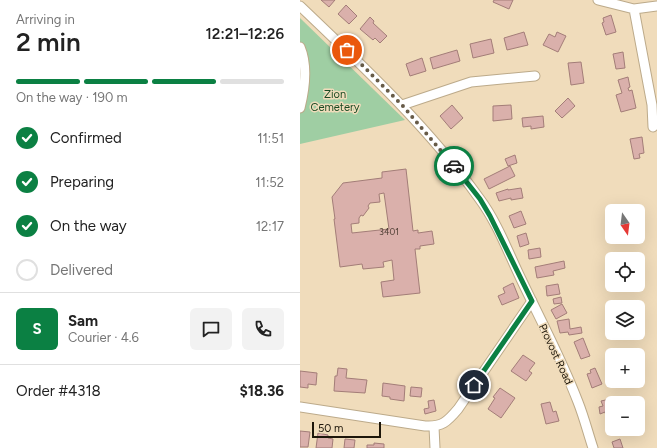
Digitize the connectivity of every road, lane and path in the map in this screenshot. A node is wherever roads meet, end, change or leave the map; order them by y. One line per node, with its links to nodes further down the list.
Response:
1 (598, 0): 4 (street)
2 (657, 6): 4 (street)
3 (301, 8): 7 (street, Provost Road)
4 (634, 9): 9 (street)
5 (300, 47): 8 (street)
6 (534, 76): 7 (street)
7 (402, 105): 10 (street, Provost Road)
8 (300, 108)
9 (653, 127)
10 (532, 301): 12 (street); 14 (street, Provost Road)
11 (300, 408): 12 (street)
12 (434, 427): 13 (street)
13 (435, 448)
14 (593, 448)

